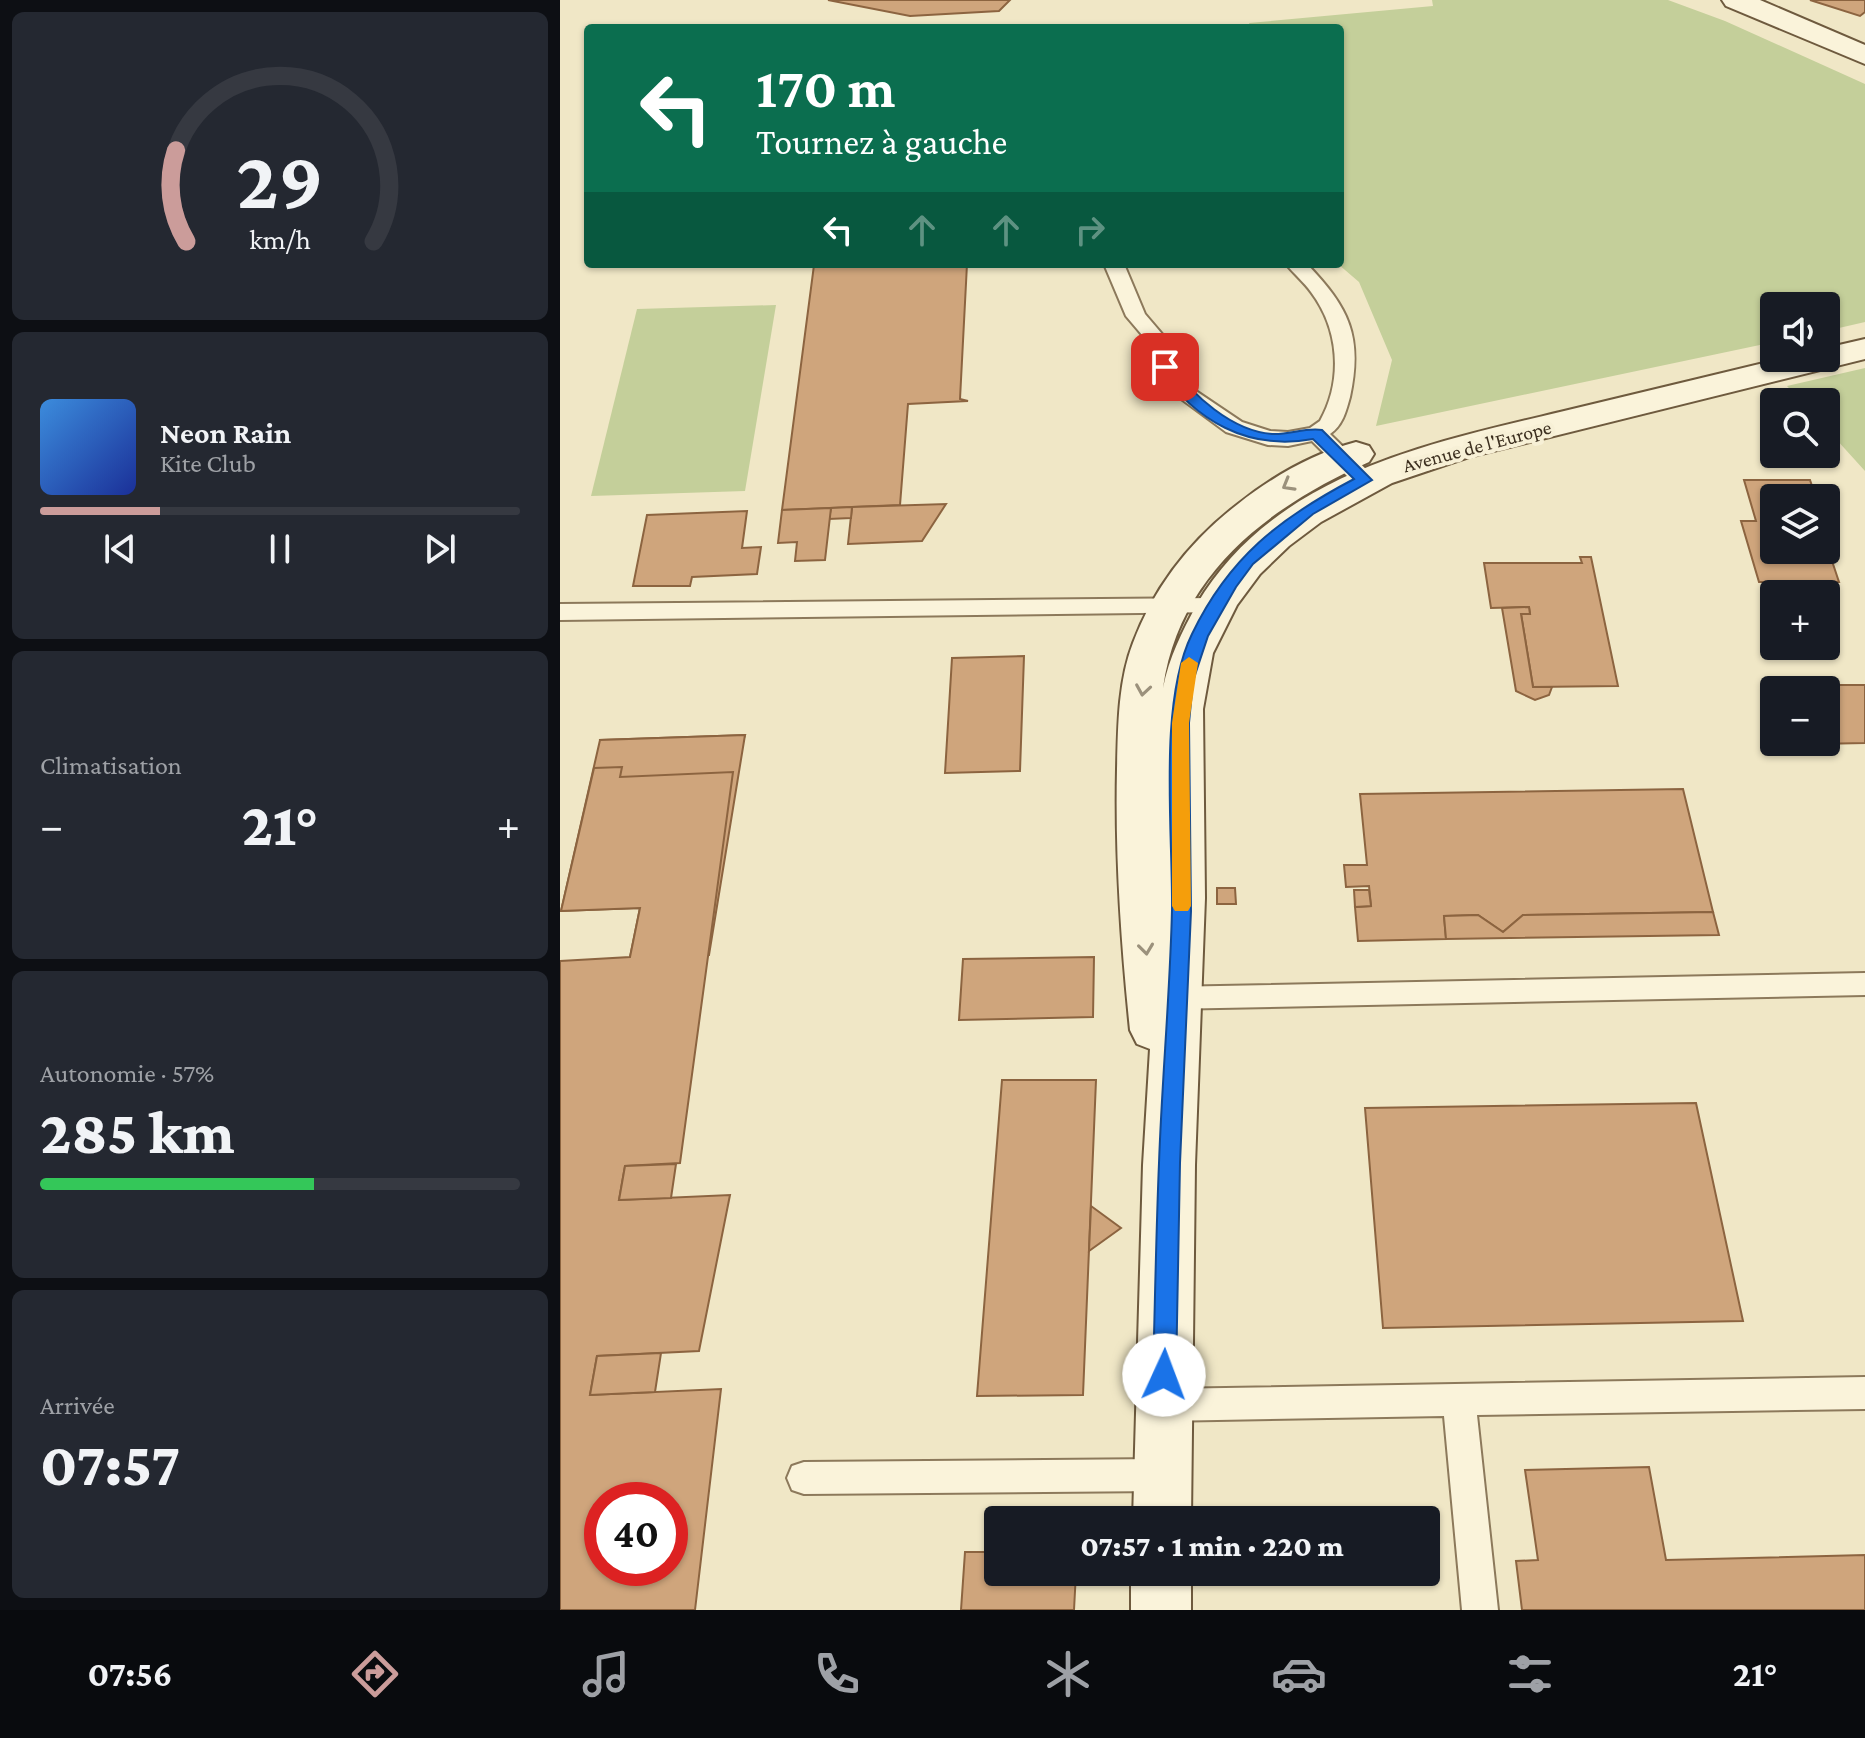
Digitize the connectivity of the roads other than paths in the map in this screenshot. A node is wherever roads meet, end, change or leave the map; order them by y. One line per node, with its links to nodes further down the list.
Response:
1 (1736, 0): 4 (street)
2 (1761, 0): 3 (street)
3 (1865, 34)
4 (1865, 55)
5 (1116, 268): 10 (lane)
6 (1299, 268): 10 (lane)
7 (1865, 348): 8 (street, Avenue de l'Europe); 10 (street, Avenue de l'Europe)
8 (1840, 351)
9 (1760, 365): 10 (street, Avenue de l'Europe)
10 (1341, 457): 11 (street, Avenue de l'Europe, one-way to 11); 12 (street, Avenue de l'Europe)
11 (1170, 606): 12 (lane); 13 (lane); 15 (street, Avenue de l'Europe, one-way to 15)
12 (1215, 606): 15 (street, Avenue de l'Europe)
13 (560, 612)
14 (1865, 984): 15 (lane)
15 (1165, 998): 18 (street, Avenue de l'Europe)
16 (1865, 1393): 17 (lane)
17 (1459, 1400): 18 (lane); 23 (lane)
18 (1163, 1405): 20 (street, Avenue de l'Europe)
19 (804, 1478): 20 (lane)
20 (1162, 1498)
21 (1161, 1586): 22 (street)
22 (1161, 1610)
23 (1480, 1610)

